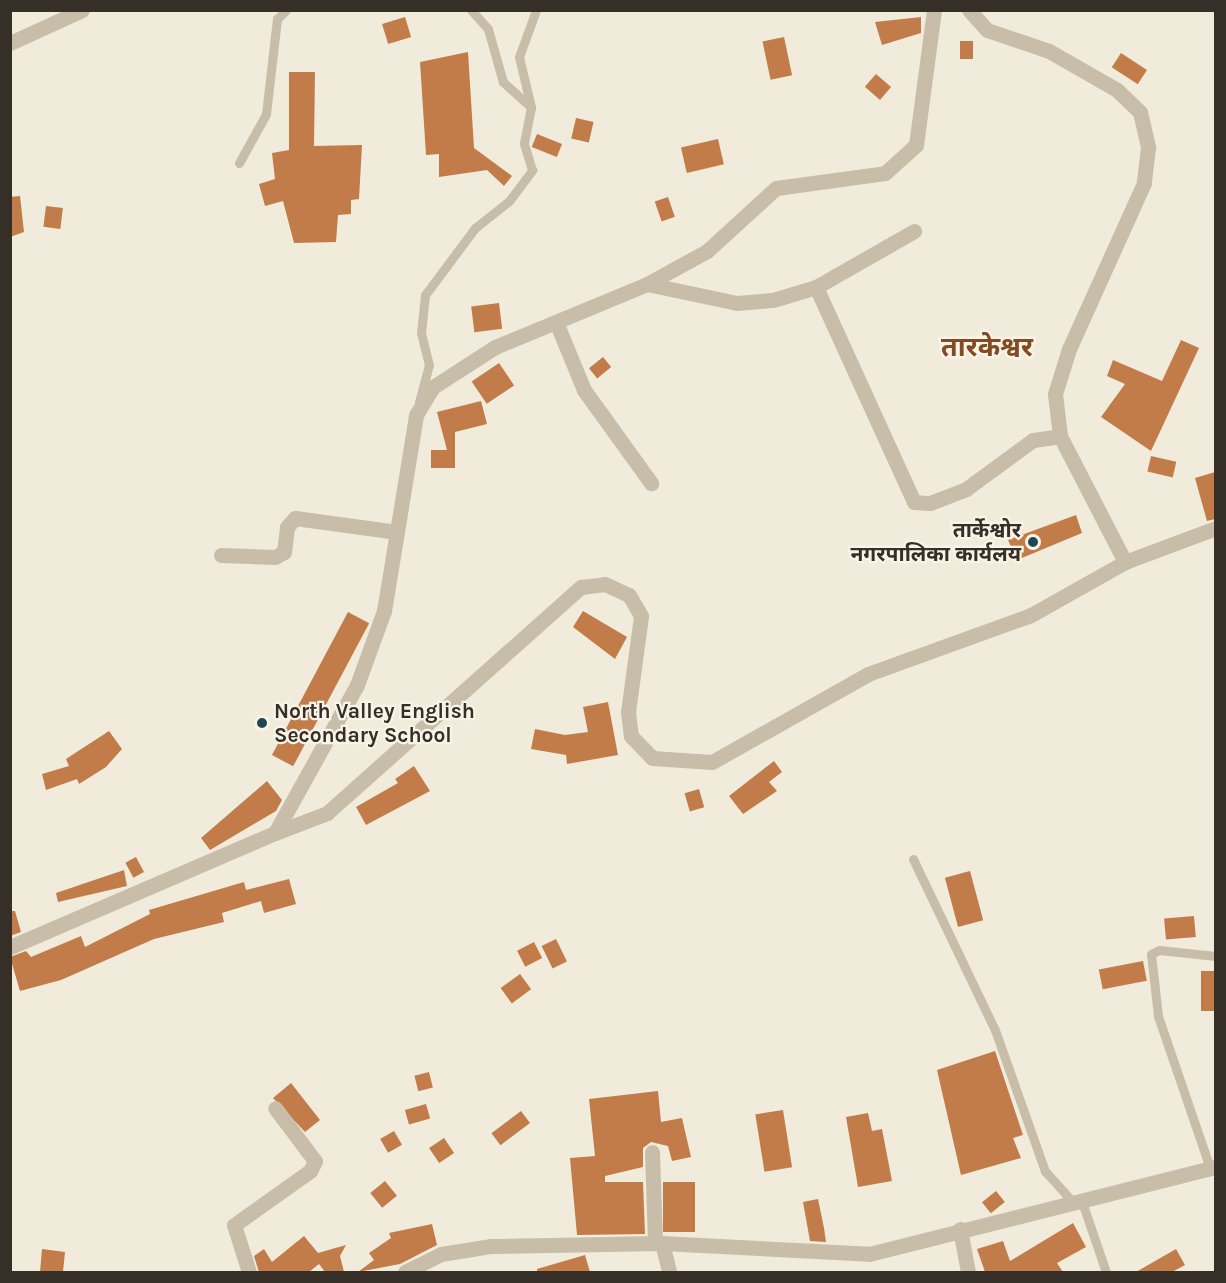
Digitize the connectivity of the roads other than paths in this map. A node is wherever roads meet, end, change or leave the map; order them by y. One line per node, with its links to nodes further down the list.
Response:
1 (82, 10): 7 (street)
2 (286, 10): 9 (lane)
3 (471, 10): 8 (lane)
4 (536, 10): 8 (lane)
5 (934, 10): 11 (street)
6 (969, 10): 15 (street)
7 (10, 43)
8 (531, 107): 14 (lane)
9 (239, 163)
10 (914, 231): 12 (street)
11 (647, 284): 12 (street); 13 (street)
12 (816, 287): 15 (street)
13 (556, 322): 14 (street); 16 (street)
14 (416, 416): 18 (street)
15 (1060, 435): 20 (street)
16 (651, 483)
17 (1215, 528): 20 (street)
18 (397, 532): 19 (street); 21 (street)
19 (221, 555)
20 (1125, 562): 21 (street)
21 (275, 833): 23 (street)
22 (913, 859): 28 (lane)
23 (10, 947)
24 (1215, 956): 27 (lane)
25 (275, 1107): 31 (street)
26 (652, 1152): 30 (street)
27 (1213, 1167): 28 (street)
28 (1076, 1199): 29 (street); 35 (lane)
29 (960, 1229): 30 (street); 34 (street)
30 (659, 1243): 32 (street); 33 (street)
31 (249, 1272)
32 (405, 1272)
33 (669, 1272)
34 (968, 1272)
35 (1106, 1272)

